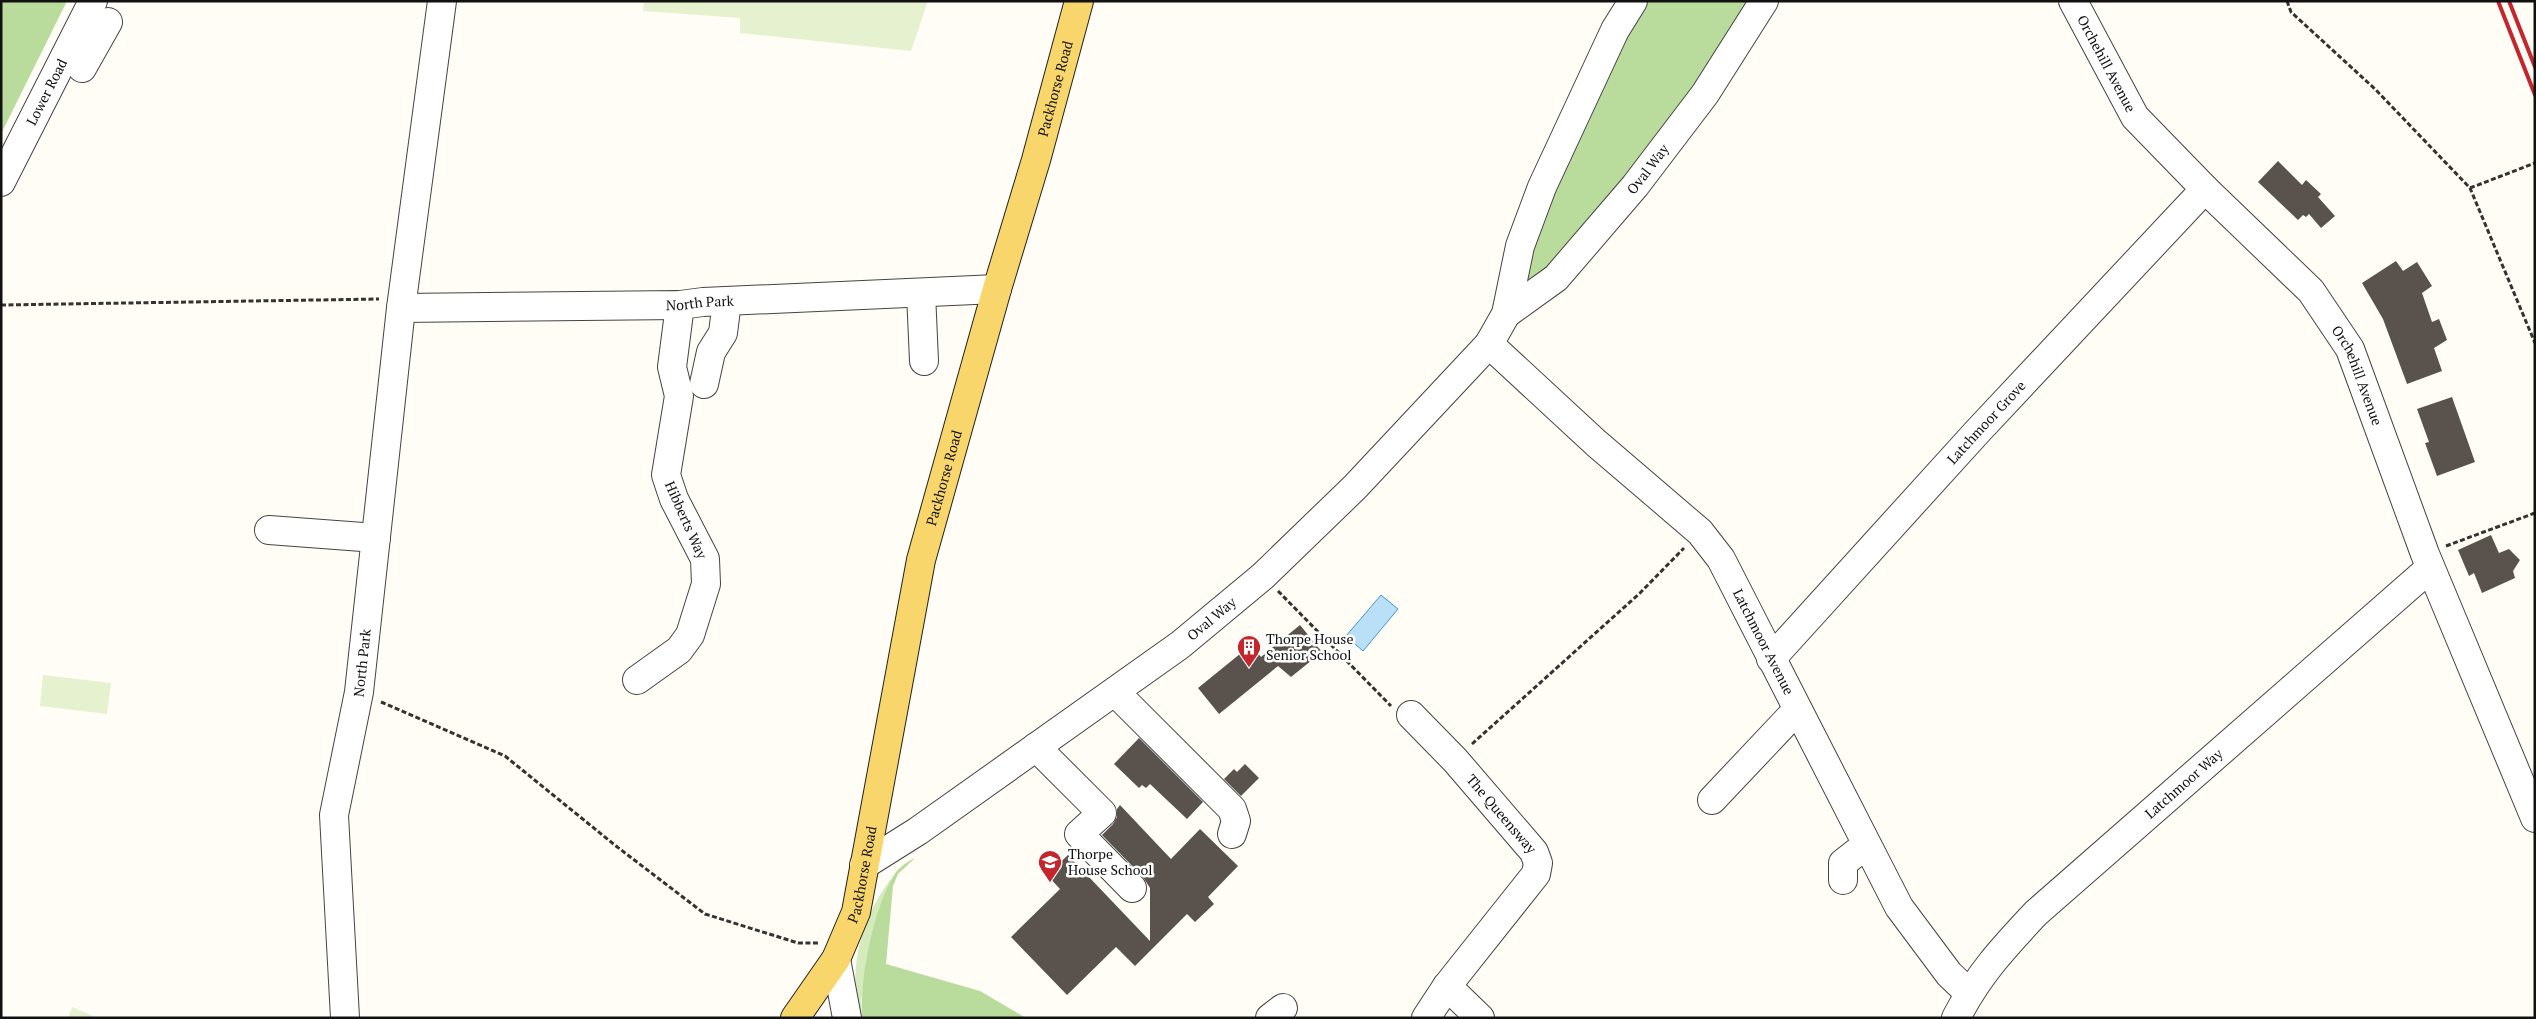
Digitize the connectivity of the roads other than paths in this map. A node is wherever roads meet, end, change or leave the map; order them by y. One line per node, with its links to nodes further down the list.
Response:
1 (442, 1): 13 (street, North Park)
2 (1079, 1): 10 (main road, Packhorse Road)
3 (1633, 1): 15 (street, Oval Way)
4 (1764, 1): 15 (street, Oval Way)
5 (2073, 1): 9 (street, Orchehill Avenue)
6 (93, 25): 7 (street); 8 (street, Lower Road)
7 (82, 68)
8 (1, 182)
9 (2205, 189): 21 (street, Orchehill Avenue); 22 (street, Latchmoor Grove)
10 (997, 290): 11 (street, North Park); 32 (main road, Packhorse Road)
11 (921, 294): 12 (street, North Park); 17 (street)
12 (727, 301): 14 (street, North Park); 18 (street)
13 (402, 304): 14 (street, North Park); 20 (street, North Park)
14 (680, 305): 23 (street, Hibberts Way)
15 (1506, 314): 16 (street, Oval Way)
16 (1490, 344): 22 (street, Latchmoor Avenue); 24 (street, Oval Way)
17 (924, 362)
18 (704, 384)
19 (269, 530): 20 (street)
20 (376, 538): 38 (street, North Park)
21 (2427, 561): 29 (street, Orchehill Avenue); 37 (street, Latchmoor Way)
22 (1771, 659): 25 (street, Latchmoor Avenue)
23 (637, 680)
24 (1115, 692): 27 (street, Oval Way); 30 (street)
25 (1797, 710): 28 (street); 31 (street, Latchmoor Avenue)
26 (1411, 715): 36 (street, The Queensway)
27 (1036, 747): 32 (street, Oval Way); 34 (street)
28 (1712, 800)
29 (2535, 818)
30 (1232, 834)
31 (1866, 845): 33 (street); 37 (street, Latchmoor Avenue)
32 (864, 865): 35 (main road, Packhorse Road)
33 (1844, 880)
34 (1132, 888)
35 (840, 951): 39 (main road, Packhorse Road); 40 (street)
36 (1447, 986): 41 (street, The Queensway); 42 (street)
37 (1969, 993): 43 (street, Latchmoor Way)
38 (345, 1018)
39 (795, 1018)
40 (847, 1018)
41 (1426, 1018)
42 (1480, 1018)
43 (1956, 1018)

